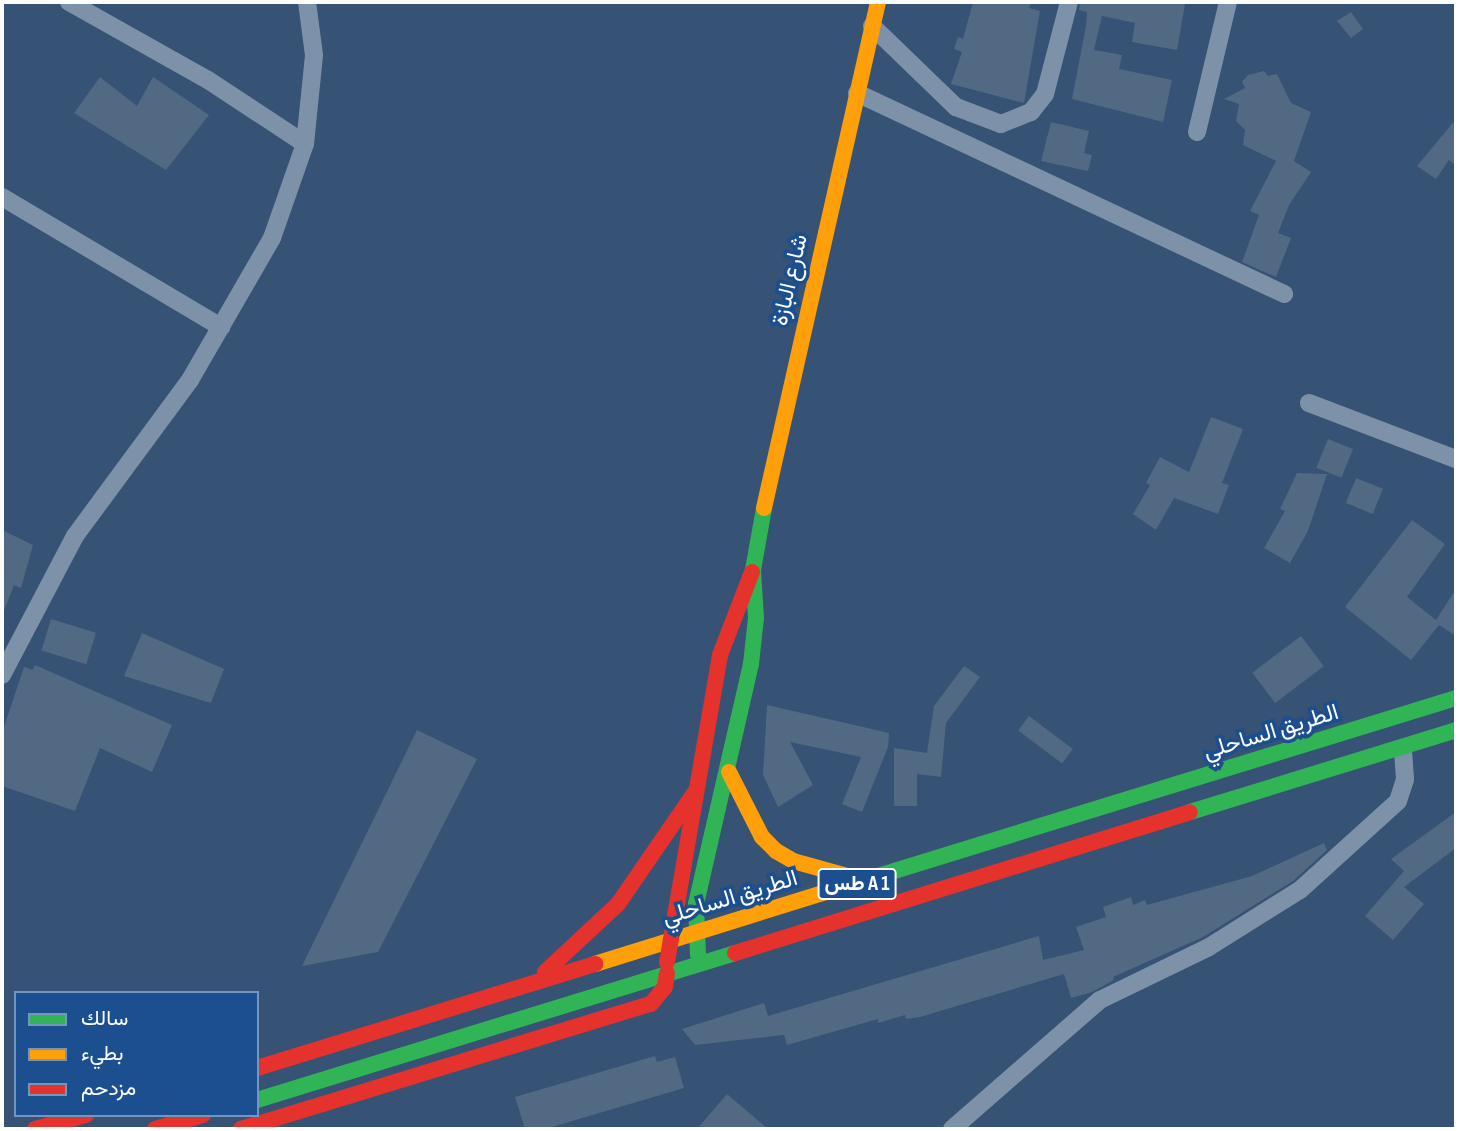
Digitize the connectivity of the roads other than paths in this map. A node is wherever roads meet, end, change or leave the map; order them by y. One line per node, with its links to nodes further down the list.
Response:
1 (69, 2): 9 (street)
2 (307, 2): 9 (street)
3 (878, 2): 6 (main road, شارع البازة)
4 (1069, 2): 6 (street)
5 (1228, 2): 8 (street)
6 (872, 26): 7 (main road, شارع البازة)
7 (857, 93): 11 (street); 15 (main road, شارع البازة)
8 (1197, 132)
9 (305, 144): 12 (street)
10 (2, 197): 12 (street)
11 (1284, 294)
12 (221, 327): 16 (street)
13 (1309, 404): 14 (street)
14 (1456, 459)
15 (753, 570): 20 (main road, شارع البازة); 21 (main road, شارع البازة)
16 (2, 675)
17 (1456, 698): 22 (main road, الطريق الساحلي / طس A 1)
18 (1456, 730): 19 (main road, طس A 1)
19 (1403, 748): 25 (main road, طس A 1); 35 (street)
20 (729, 772): 22 (main road); 23 (main road, شارع البازة)
21 (695, 792): 24 (main road, شارع البازة); 27 (main road)
22 (865, 881): 23 (main road, الطريق الساحلي / طس A 1)
23 (696, 932): 24 (main road, الطريق الساحلي / طس A 1); 25 (main road, شارع البازة)
24 (667, 941): 26 (main road, شارع البازة); 27 (main road, الطريق الساحلي / طس A 1)
25 (699, 963): 26 (main road, طس A 1)
26 (667, 973): 29 (main road, طس A 1); 34 (main road)
27 (536, 980): 28 (main road, الطريق الساحلي / طس A 1)
28 (259, 1067)
29 (259, 1099)
30 (79, 1117): 32 (main road)
31 (196, 1117): 33 (main road)
32 (35, 1129)
33 (155, 1129)
34 (241, 1129)
35 (952, 1129)

